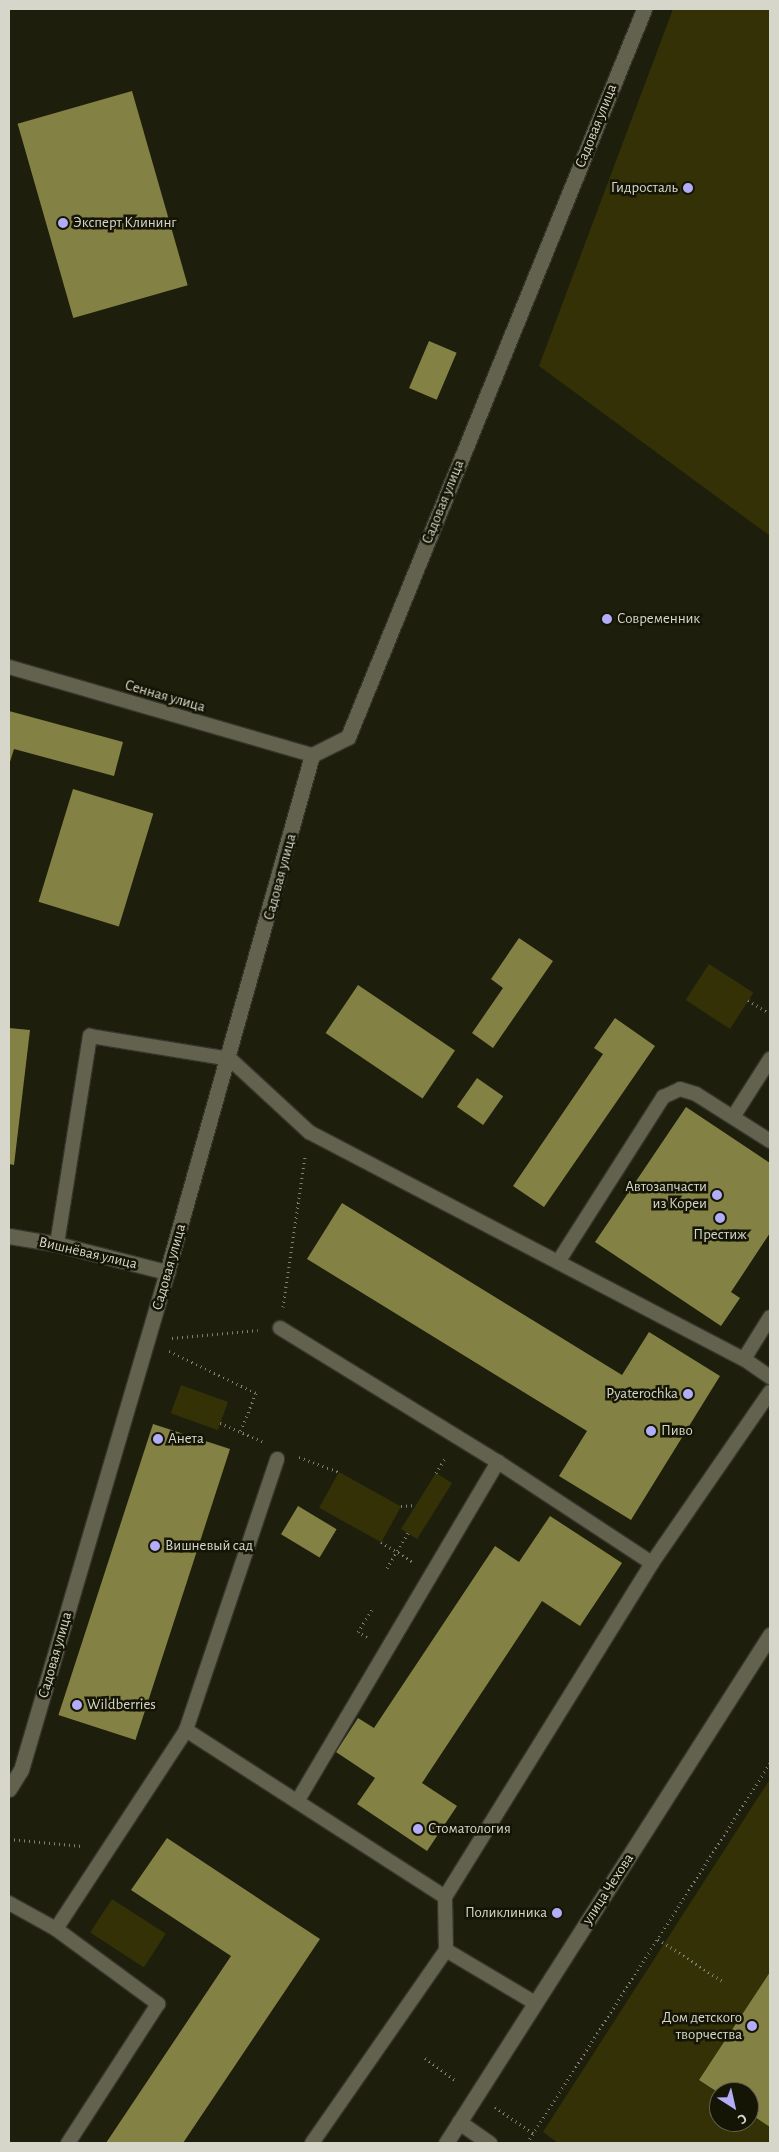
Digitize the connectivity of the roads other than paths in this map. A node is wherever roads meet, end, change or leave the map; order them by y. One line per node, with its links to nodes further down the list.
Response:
1 (644, 9): 3 (street, Садовая улица)
2 (9, 667): 3 (lane, Сенная улица)
3 (312, 755): 4 (street, Садовая улица)
4 (230, 1059): 9 (lane); 10 (lane); 11 (street, Садовая улица)
5 (770, 1059): 6 (lane)
6 (733, 1117): 7 (lane); 10 (lane)
7 (770, 1141)
8 (9, 1236): 9 (street, Вишнёвая улица)
9 (57, 1244): 11 (street, Вишнёвая улица)
10 (558, 1262): 14 (lane)
11 (168, 1272): 22 (street, Садовая улица)
12 (770, 1317): 14 (lane)
13 (280, 1328): 18 (lane)
14 (744, 1359): 15 (lane)
15 (770, 1377)
16 (770, 1392): 19 (lane)
17 (279, 1454): 21 (lane)
18 (498, 1462): 19 (lane); 23 (lane)
19 (652, 1563): 24 (lane)
20 (770, 1635): 28 (street, улица Чехова)
21 (186, 1730): 23 (lane); 26 (lane)
22 (9, 1789)
23 (298, 1800): 24 (lane)
24 (445, 1897): 27 (lane)
25 (9, 1903): 26 (lane)
26 (56, 1930): 30 (lane)
27 (446, 1950): 28 (lane); 31 (lane)
28 (535, 2003): 29 (street, улица Чехова)
29 (459, 2122): 32 (street, улица Чехова); 33 (street)
30 (68, 2143)
31 (312, 2143)
32 (446, 2143)
33 (489, 2143)

